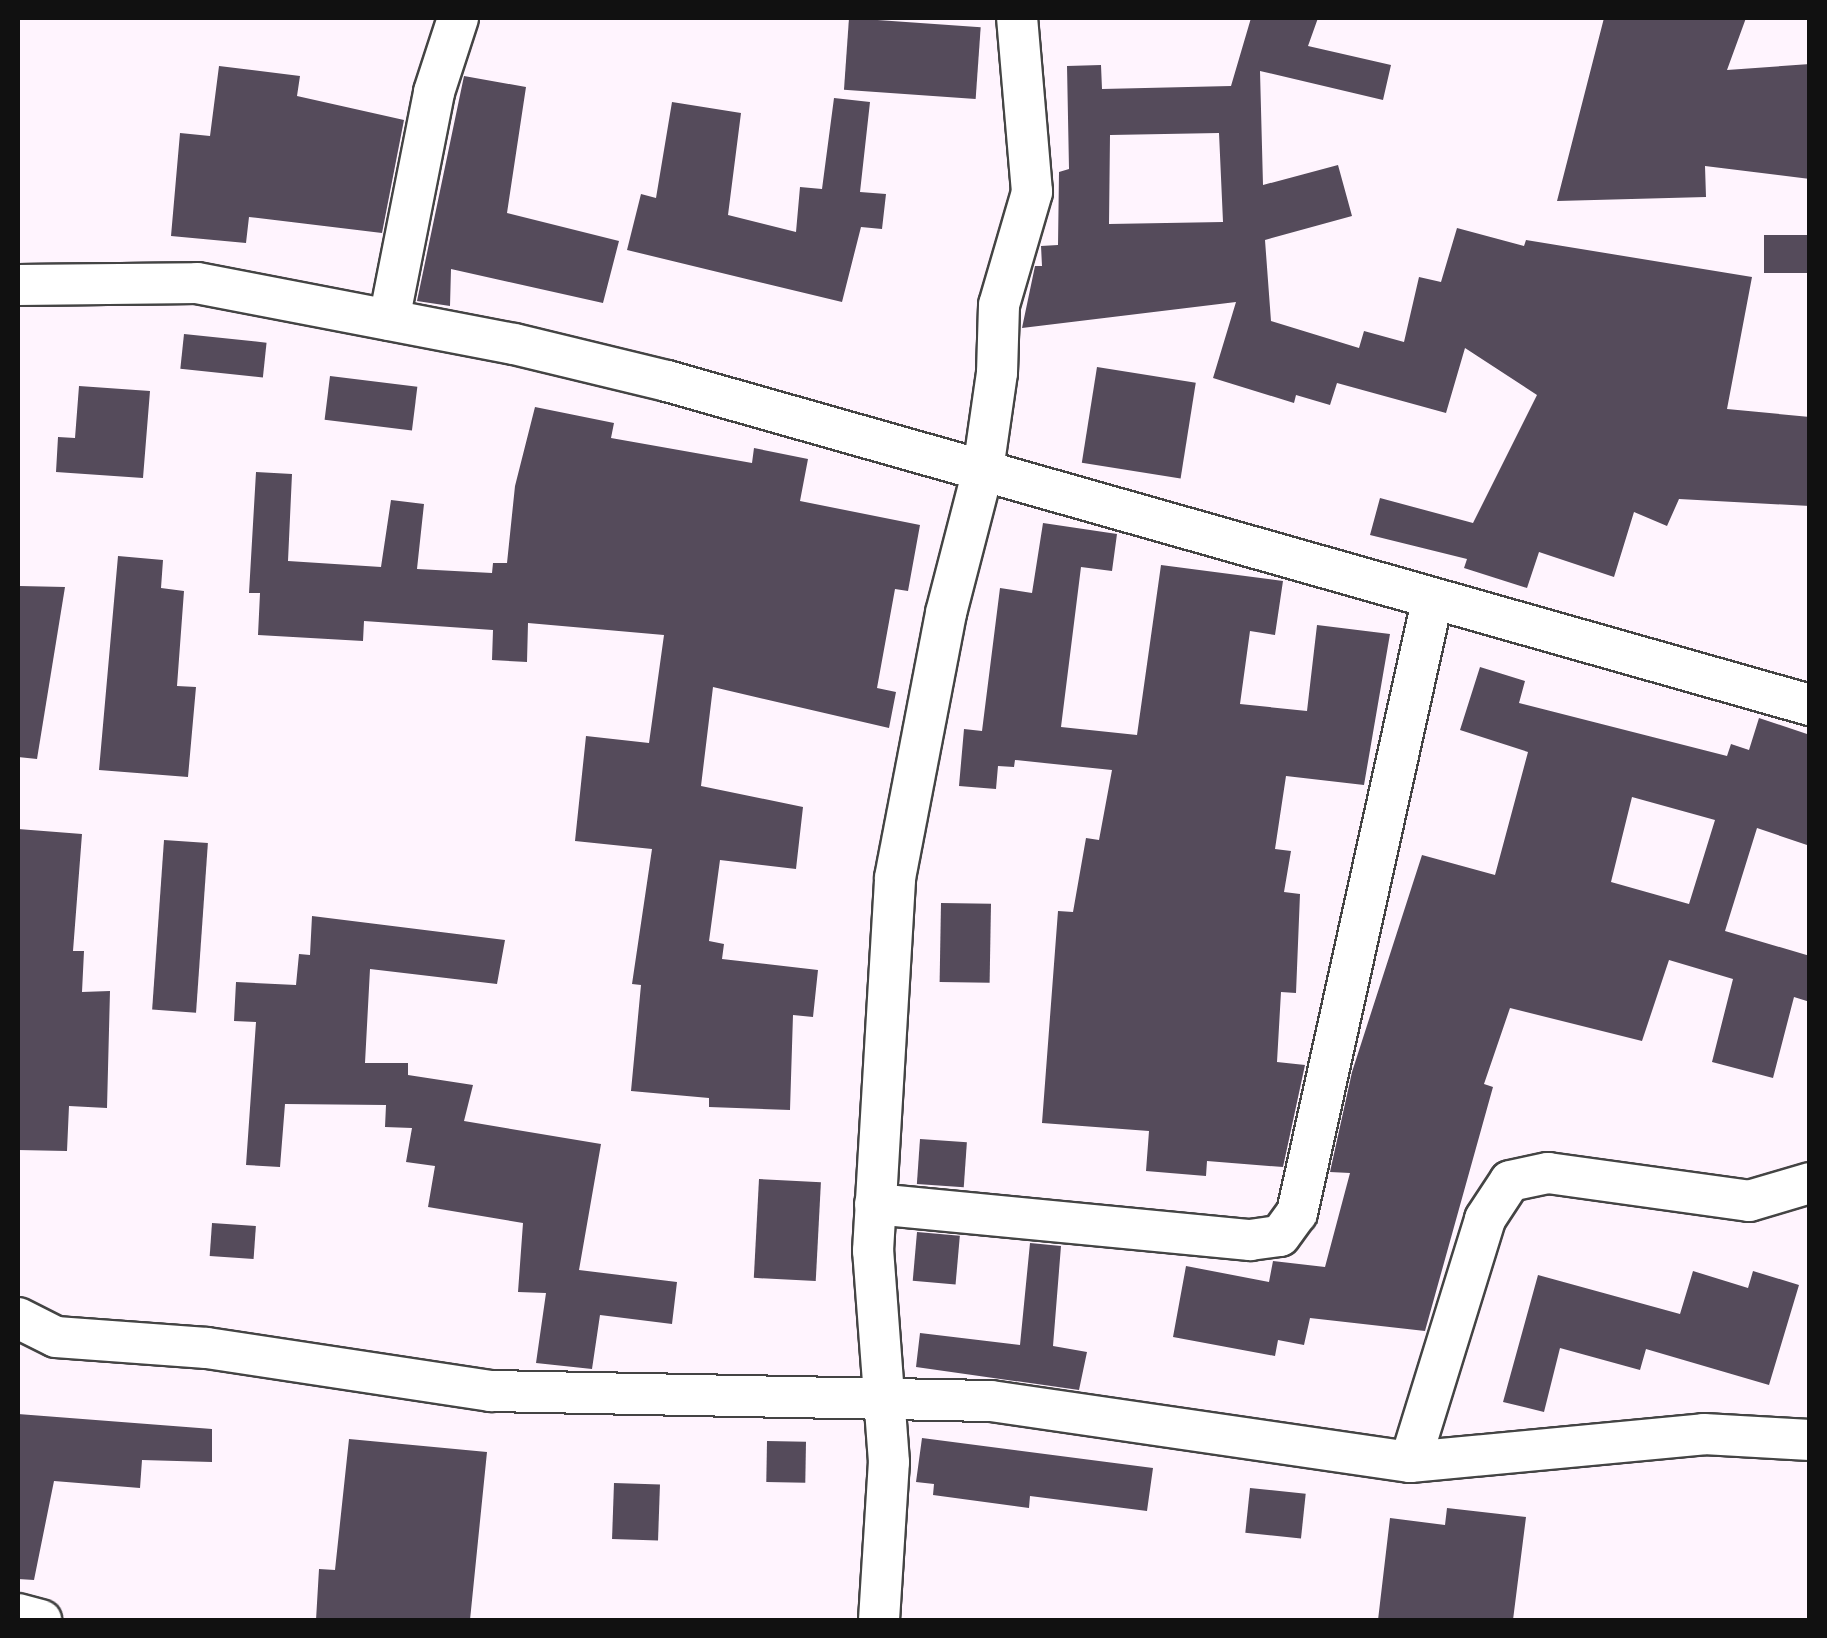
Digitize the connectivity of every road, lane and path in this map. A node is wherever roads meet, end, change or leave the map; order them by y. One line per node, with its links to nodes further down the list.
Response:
1 (458, 18): 4 (street)
2 (1017, 18): 5 (street)
3 (18, 285): 4 (street)
4 (389, 320): 5 (street)
5 (983, 470): 6 (street); 9 (street)
6 (1432, 601): 7 (street); 9 (street)
7 (1810, 706)
8 (1810, 1183): 13 (street)
9 (875, 1204): 11 (street)
10 (18, 1318): 11 (street)
11 (882, 1401): 13 (street); 16 (street)
12 (1810, 1440): 13 (street)
13 (1410, 1462)
14 (18, 1614): 15 (street)
15 (41, 1620)
16 (879, 1620)

